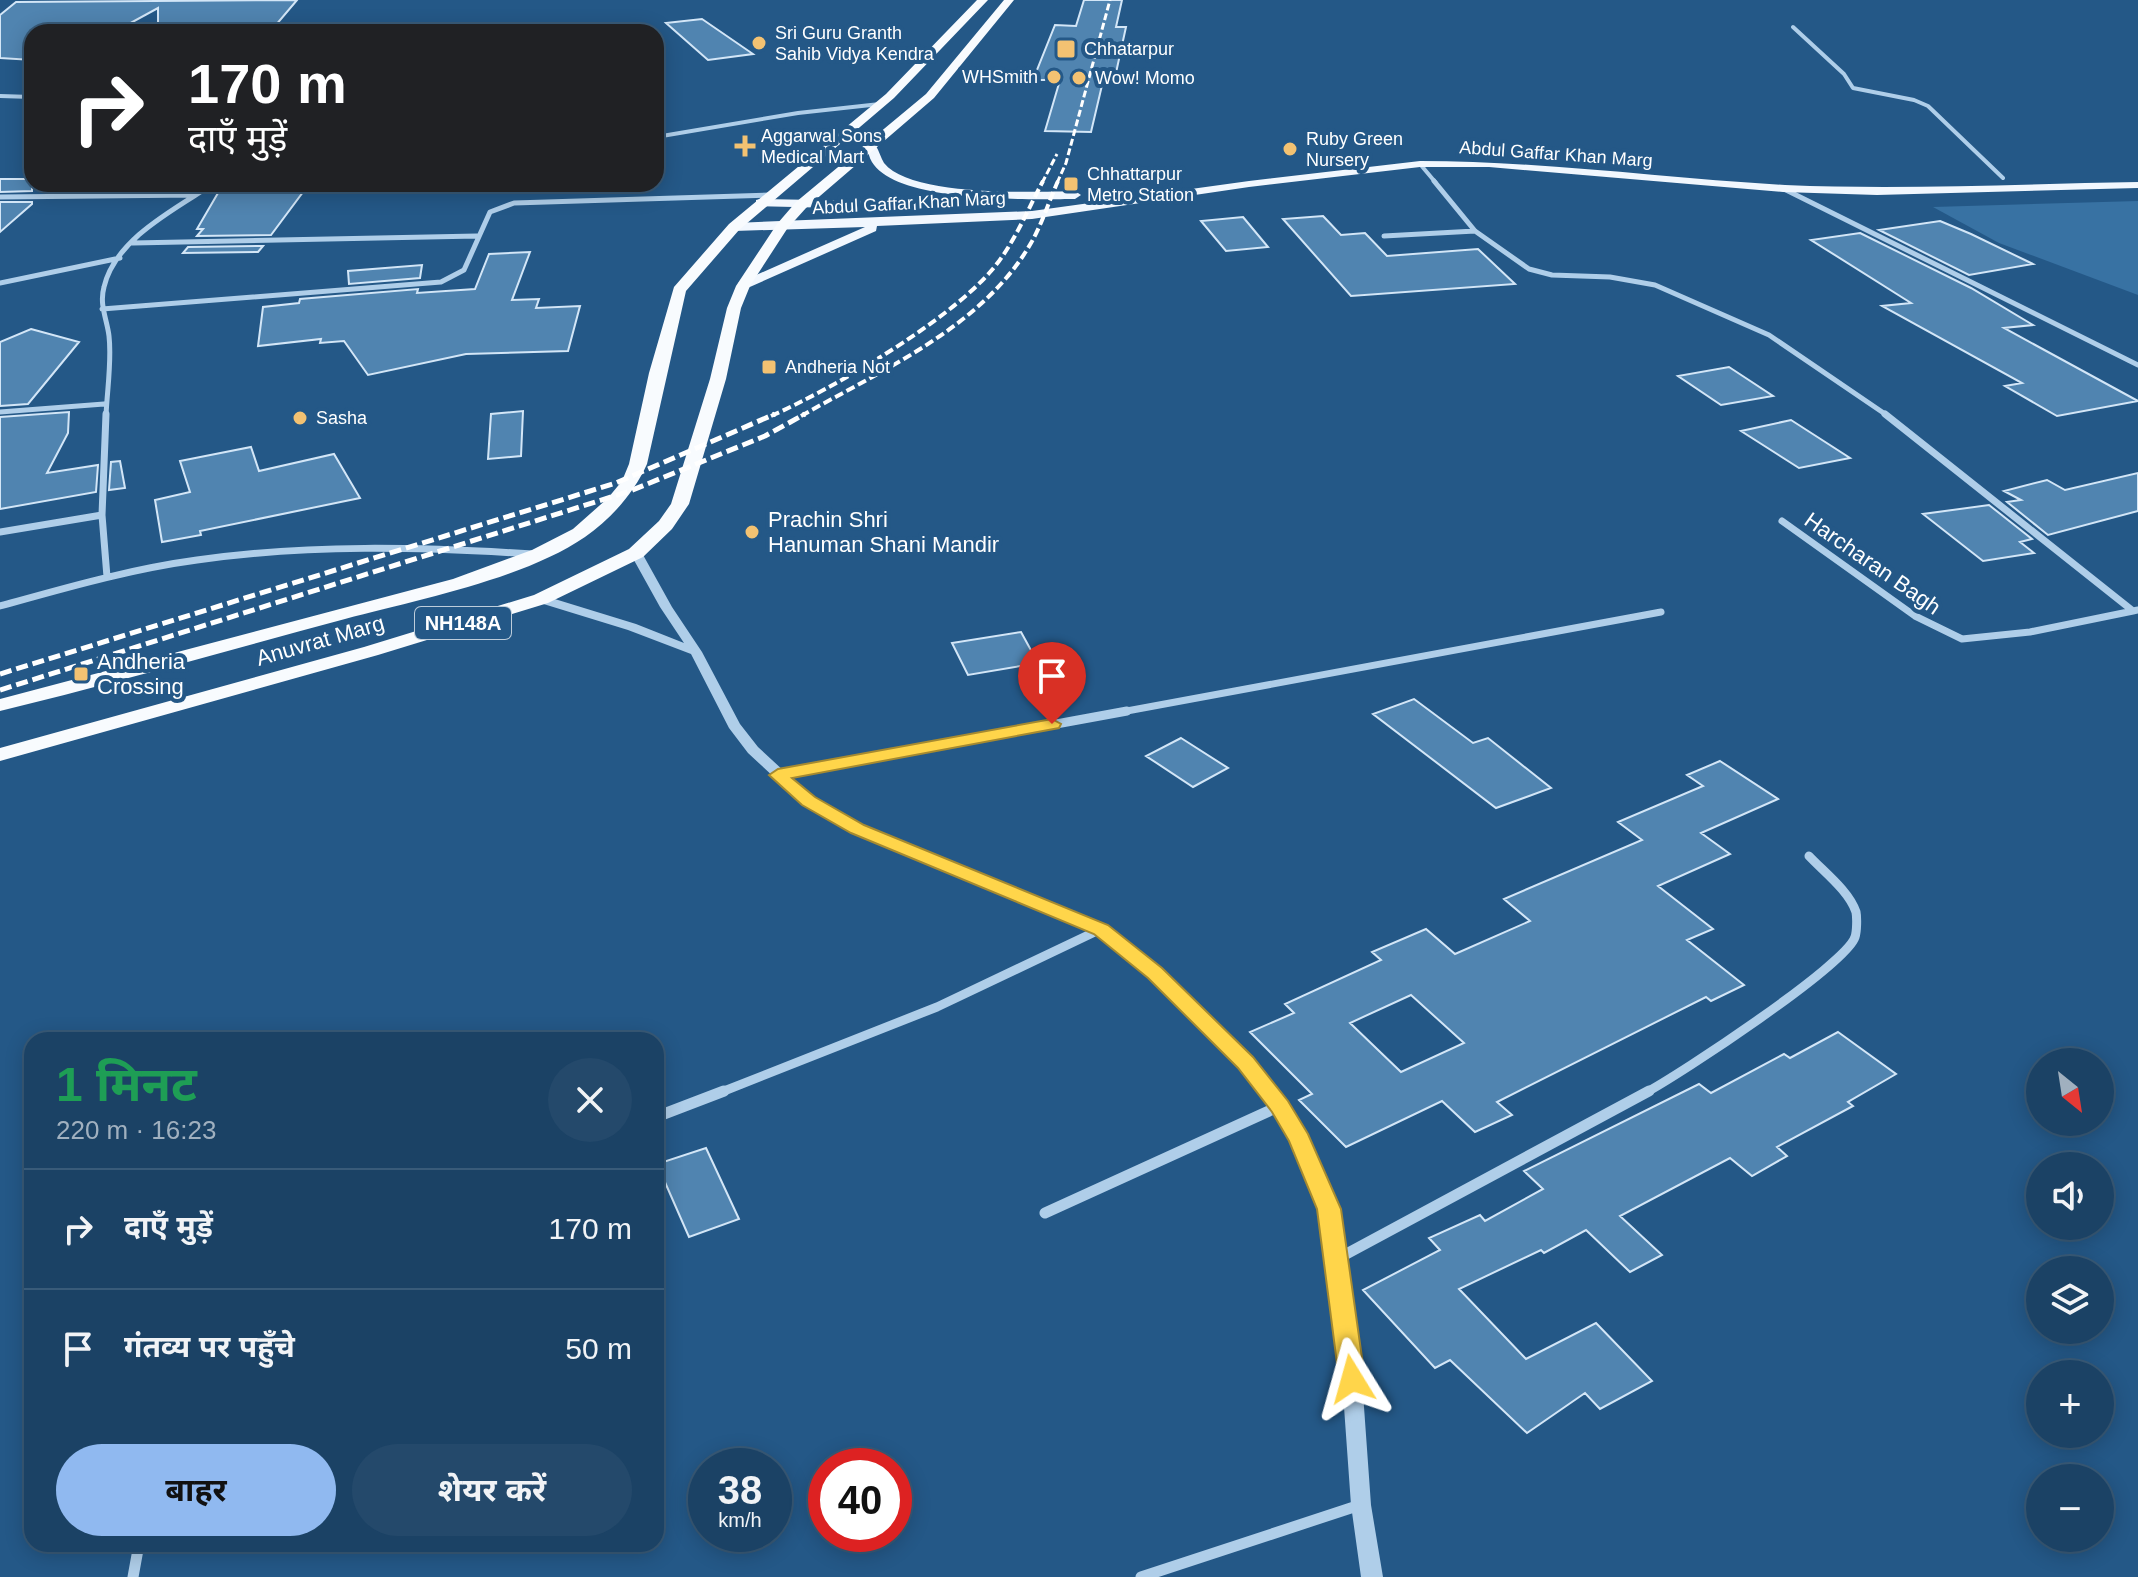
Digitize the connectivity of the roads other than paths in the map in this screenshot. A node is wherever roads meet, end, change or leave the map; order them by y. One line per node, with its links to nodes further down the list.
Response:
1 (983, 0): 6 (highway, NH148A)
2 (1009, 0): 8 (highway, NH148A)
3 (1793, 27): 11 (street)
4 (1, 97): 5 (street)
5 (24, 97)
6 (880, 104): 7 (street); 18 (highway, NH148A)
7 (664, 136)
8 (872, 148): 16 (main road); 19 (highway, NH148A)
9 (1420, 164): 13 (main road, Abdul Gaffar Khan Marg); 20 (main road, Abdul Gaffar Khan Marg); 23 (street)
10 (2138, 174): 11 (main road, Abdul Gaffar Khan Marg)
11 (2003, 178): 16 (main road, Abdul Gaffar Khan Marg)
12 (2138, 185): 13 (main road, Abdul Gaffar Khan Marg)
13 (1783, 188): 31 (street)
14 (200, 192): 15 (street)
15 (197, 194): 17 (street); 26 (street)
16 (1075, 195): 19 (main road, Abdul Gaffar Khan Marg)
17 (0, 197)
18 (765, 199): 19 (main road, Abdul Gaffar Khan Marg); 21 (highway, NH148A); 24 (street)
19 (801, 205): 22 (highway, Anuvrat Marg / NH148A)
20 (886, 221): 22 (main road, Abdul Gaffar Khan Marg); 29 (main road)
21 (734, 227): 22 (main road, Abdul Gaffar Khan Marg); 38 (highway, Anuvrat Marg / NH148A)
22 (782, 227): 29 (highway, Anuvrat Marg / NH148A)
23 (1475, 231): 25 (street); 42 (street)
24 (477, 236): 26 (street); 30 (street)
25 (1384, 236)
26 (133, 243): 27 (street)
27 (120, 258): 28 (street); 30 (street)
28 (0, 283)
29 (743, 286): 37 (highway, Anuvrat Marg / NH148A)
30 (102, 309): 32 (street)
31 (2138, 365)
32 (104, 404): 33 (street); 34 (street)
33 (0, 412)
34 (102, 515): 36 (street); 39 (street)
35 (1782, 521): 42 (street, Harcharan Bagh)
36 (0, 532)
37 (636, 553): 40 (highway, Anuvrat Marg / NH148A); 44 (street)
38 (539, 554): 39 (street); 45 (highway, Anuvrat Marg / NH148A)
39 (107, 577): 41 (street)
40 (541, 599): 44 (street); 46 (highway, Anuvrat Marg / NH148A)
41 (0, 606)
42 (2135, 611)
43 (1661, 612): 47 (street)
44 (696, 652): 47 (street)
45 (0, 705)
46 (0, 755)
47 (778, 775): 49 (street)
48 (1809, 856): 53 (street)
49 (1101, 929): 50 (street); 51 (street)
50 (1280, 1106): 52 (street); 53 (street)
51 (664, 1114)
52 (1045, 1213)
53 (1336, 1259): 54 (street)
54 (1361, 1505): 57 (street); 58 (street)
55 (138, 1552): 56 (street)
56 (133, 1577)
57 (1141, 1577)
58 (1372, 1577)

